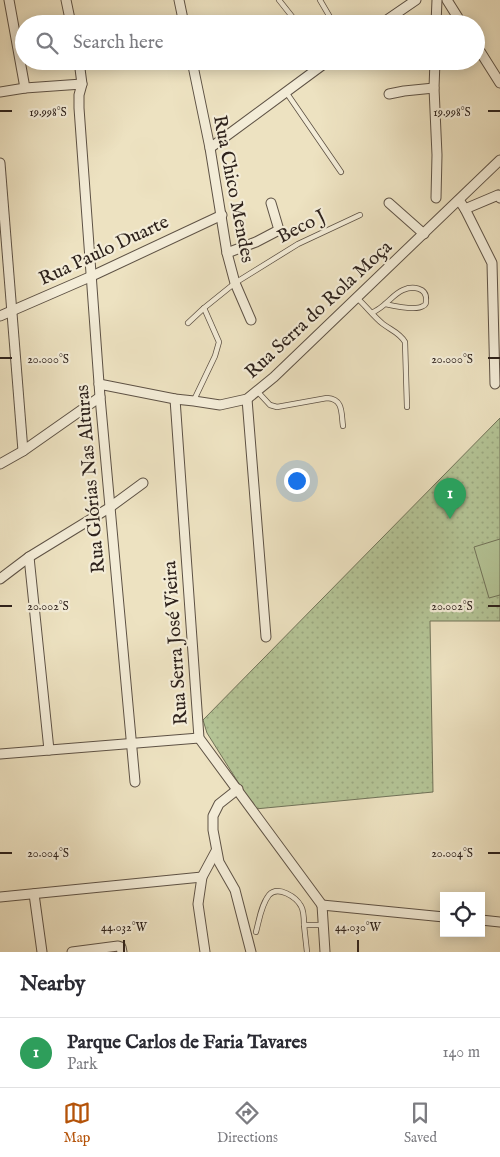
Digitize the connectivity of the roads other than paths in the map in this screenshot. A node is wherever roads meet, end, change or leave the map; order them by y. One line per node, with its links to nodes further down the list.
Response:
1 (10, 0): 16 (street)
2 (66, 0): 9 (street)
3 (179, 0): 10 (street)
4 (279, 0): 11 (lane)
5 (320, 0): 12 (lane)
6 (416, 0): 13 (street)
7 (437, 0): 14 (street)
8 (447, 0): 15 (street)
9 (69, 15)
10 (182, 15)
11 (291, 15)
12 (329, 15)
13 (394, 15)
14 (436, 15)
15 (456, 15)
16 (15, 29)
17 (485, 60): 23 (street)
18 (22, 70): 25 (street)
19 (80, 70): 24 (street, Rua Glórias Nas Alturas)
20 (194, 70): 30 (street, Rua Chico Mendes)
21 (316, 70): 28 (street)
22 (435, 70): 26 (street)
23 (500, 83)
24 (82, 84): 25 (street); 44 (street, Rua Glórias Nas Alturas)
25 (25, 88): 27 (street)
26 (434, 88): 29 (street); 34 (street)
27 (0, 92)
28 (286, 92): 30 (street); 33 (lane)
29 (389, 94)
30 (210, 148): 40 (street, Rua Chico Mendes)
31 (500, 160): 36 (street, Rua Serra do Rola Moça)
32 (0, 163): 49 (street)
33 (341, 172)
34 (436, 198)
35 (500, 198): 39 (street)
36 (459, 200): 39 (street); 42 (street, Rua Serra do Rola Moça)
37 (271, 203): 43 (street)
38 (389, 203): 42 (street)
39 (464, 209): 55 (street)
40 (222, 215): 43 (street, Rua Chico Mendes); 44 (street, Rua Paulo Duarte)
41 (360, 215): 45 (lane, Beco J)
42 (424, 234): 46 (street, Rua Serra do Rola Moça)
43 (227, 253): 45 (street, Rua Chico Mendes)
44 (92, 276): 49 (street, Rua Paulo Duarte); 54 (street, Rua Glórias Nas Alturas)
45 (234, 283): 48 (lane, Beco J); 52 (street, Rua Chico Mendes)
46 (357, 298): 50 (lane); 56 (street, Rua Serra do Rola Moça)
47 (385, 304): 47 (lane); 50 (lane)
48 (204, 308): 53 (lane, Beco J); 60 (lane)
49 (12, 311): 51 (street, Rua Paulo Duarte); 63 (street)
50 (372, 314): 61 (lane)
51 (0, 316)
52 (250, 320)
53 (188, 323)
54 (99, 384): 57 (street, Rua Glórias Nas Alturas); 58 (street, Rua Serra do Rola Moça)
55 (495, 384)
56 (257, 391): 59 (street, Rua Serra do Rola Moça); 62 (lane)
57 (100, 397): 63 (street); 66 (street, Rua Glórias Nas Alturas)
58 (175, 399): 60 (street, Rua Serra do Rola Moça); 70 (street, Rua Serra José Vieira)
59 (247, 399): 60 (street, Rua Serra do Rola Moça); 69 (street)
60 (194, 401)
61 (407, 407)
62 (343, 426)
63 (23, 451): 64 (street)
64 (0, 464)
65 (143, 483): 66 (street)
66 (109, 508): 67 (street); 71 (street, Rua Glórias Nas Alturas)
67 (29, 557): 68 (street); 72 (street)
68 (0, 579)
69 (266, 637)
70 (200, 738): 71 (street); 75 (street, Rua Serra José Vieira)
71 (131, 744): 72 (street); 74 (street, Rua Glórias Nas Alturas)
72 (49, 750): 73 (street)
73 (0, 754)
74 (135, 782)
75 (238, 789): 76 (street); 80 (street, Rua Serra José Vieira)
76 (216, 852): 77 (street); 91 (street)
77 (202, 877): 78 (street); 90 (street)
78 (34, 894): 79 (street); 88 (street)
79 (0, 897)
80 (322, 905): 81 (street); 84 (street)
81 (440, 916)
82 (485, 920): 83 (street)
83 (500, 922)
84 (323, 925): 85 (lane); 93 (street)
85 (304, 926): 86 (lane); 92 (lane)
86 (256, 932)
87 (121, 949): 89 (street)
88 (42, 952)
89 (72, 952)
90 (205, 952)
91 (251, 952)
92 (307, 952)
93 (325, 952)

